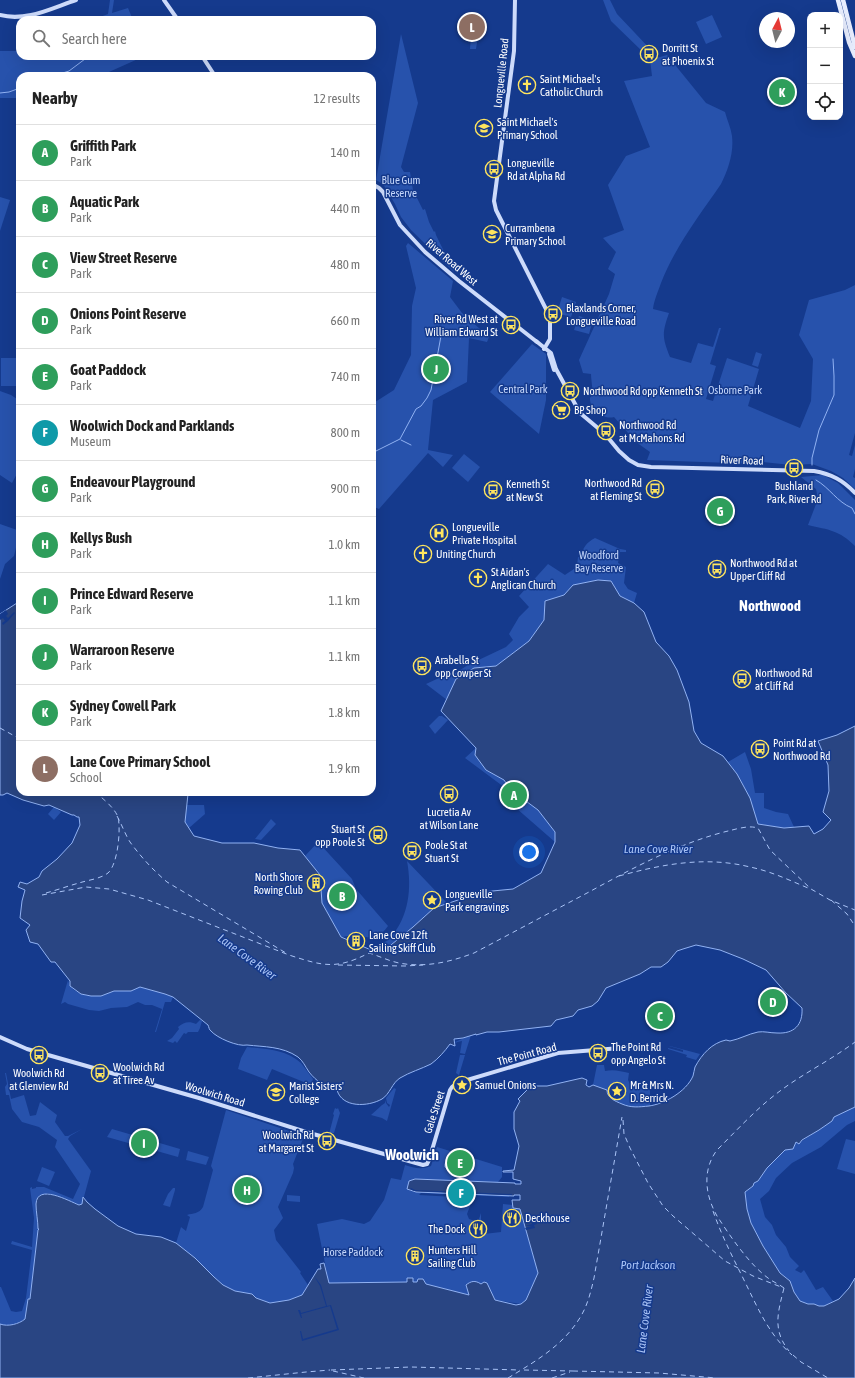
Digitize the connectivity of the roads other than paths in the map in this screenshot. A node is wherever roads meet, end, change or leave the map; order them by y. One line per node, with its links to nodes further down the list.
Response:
1 (76, 0): 7 (main road)
2 (164, 0): 8 (main road)
3 (515, 0): 15 (main road, Longueville Road)
4 (838, 0): 11 (main road)
5 (843, 0): 10 (main road)
6 (0, 15): 9 (main road)
7 (27, 16)
8 (175, 16)
9 (16, 18)
10 (855, 47)
11 (855, 56)
12 (205, 60): 13 (main road)
13 (212, 72)
14 (376, 186): 15 (main road, River Road West)
15 (544, 348): 16 (main road, River Road)
16 (855, 493)
17 (0, 1037): 20 (main road, Woolwich Road)
18 (633, 1047): 19 (main road, The Point Road)
19 (452, 1087): 20 (main road, Gale Street)
20 (426, 1164)

